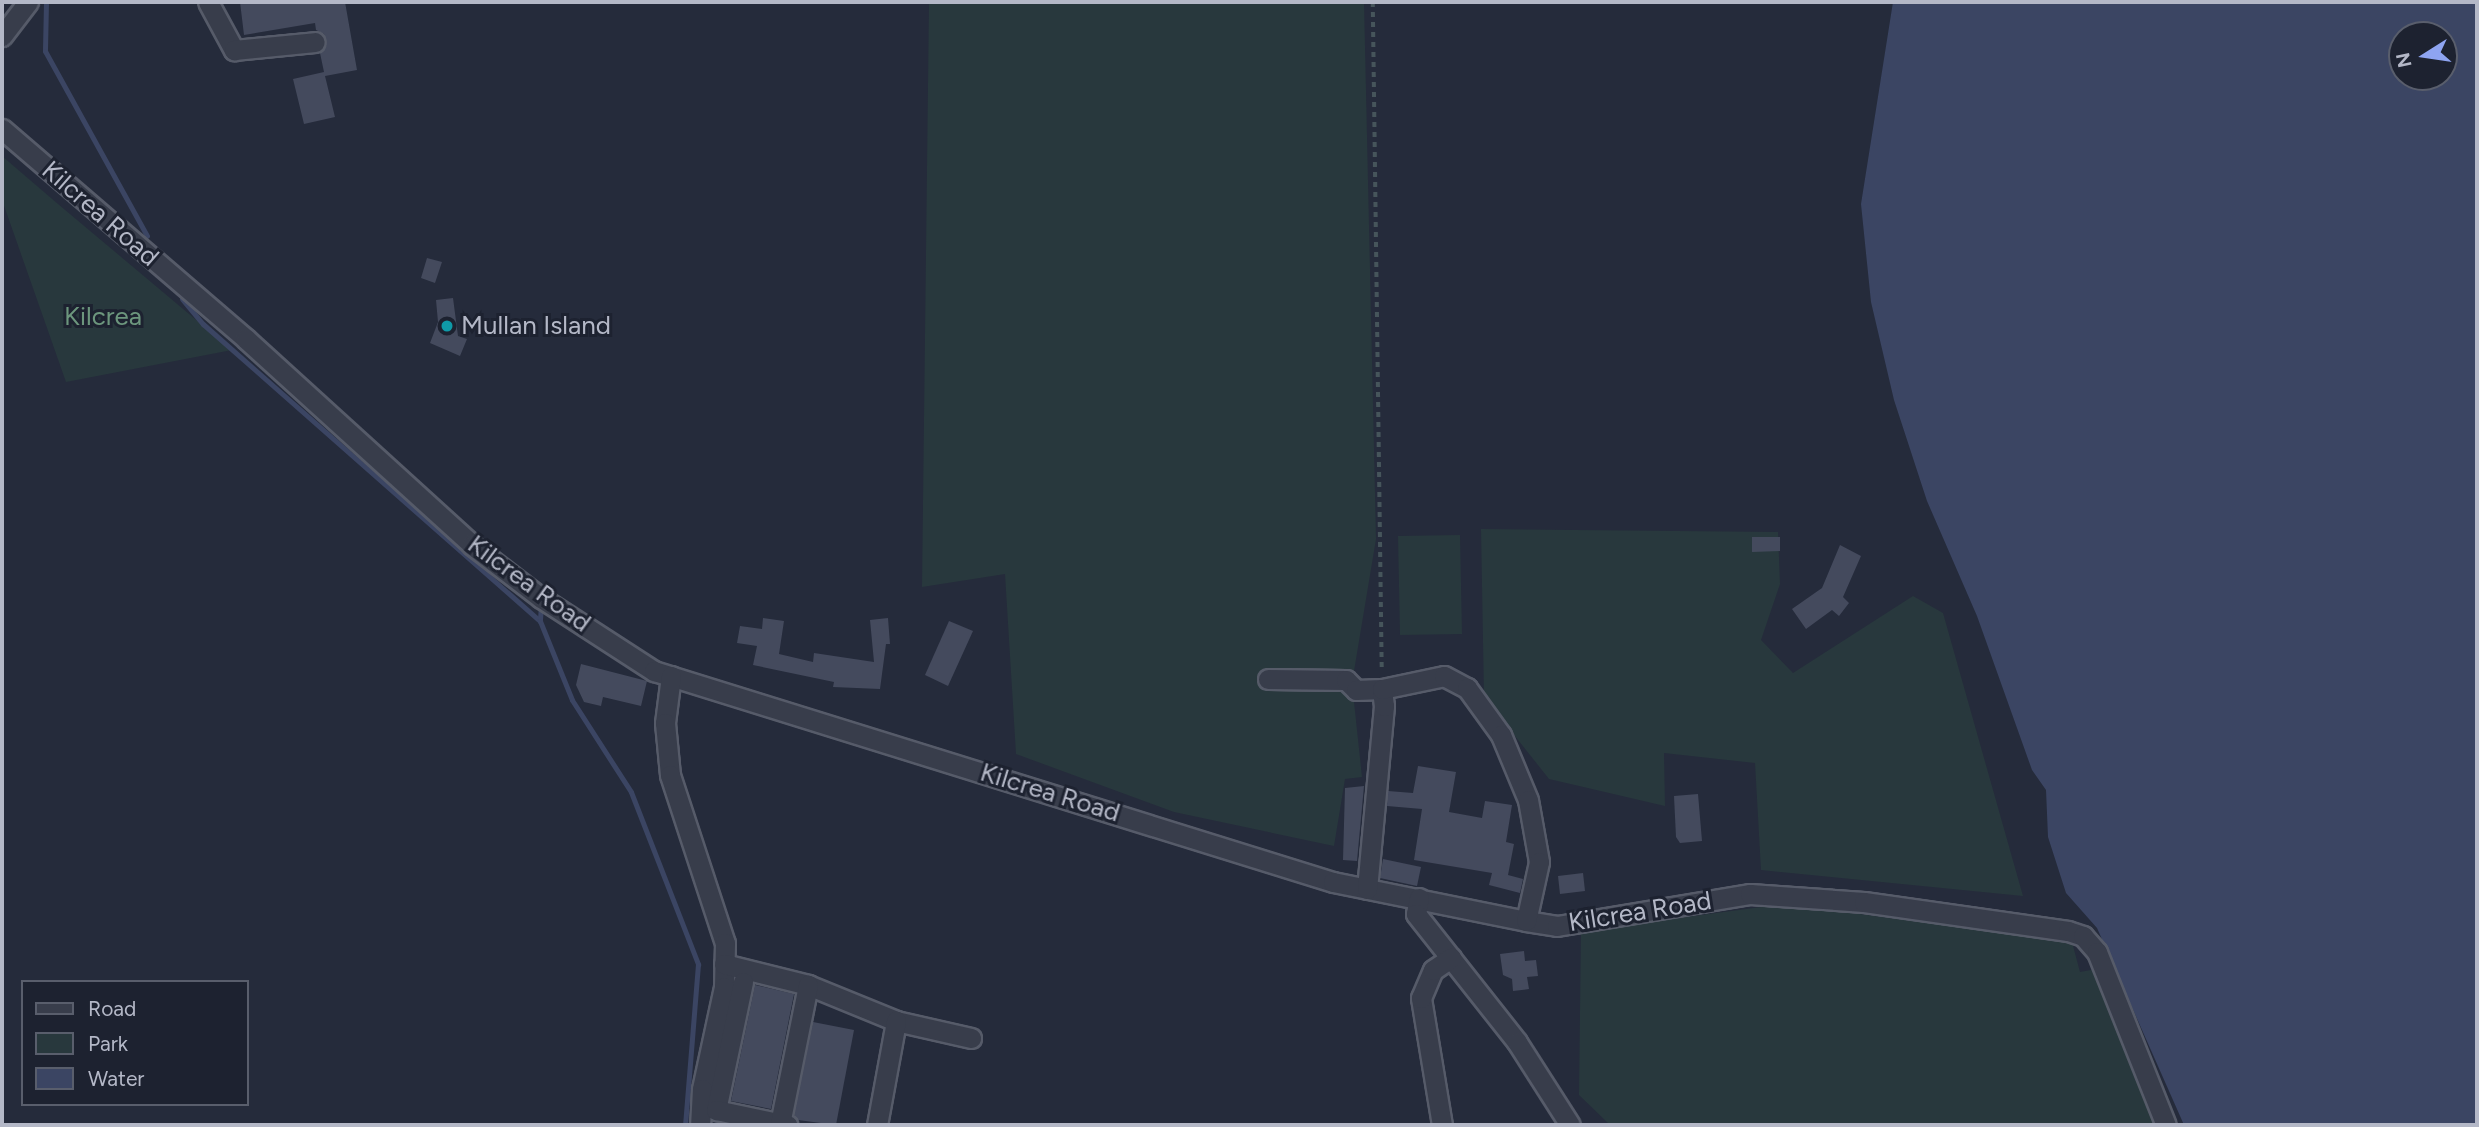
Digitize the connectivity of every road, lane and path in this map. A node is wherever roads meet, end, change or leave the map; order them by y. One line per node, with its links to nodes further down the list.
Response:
1 (27, 2): 4 (street)
2 (208, 2): 5 (street)
3 (1373, 2): 9 (path)
4 (2, 36)
5 (315, 42)
6 (2, 129): 7 (street, Kilcrea Road)
7 (671, 676): 10 (street, Kilcrea Road); 14 (street)
8 (1268, 679): 9 (street)
9 (1382, 689): 10 (street); 12 (street)
10 (1367, 889): 11 (street, Kilcrea Road)
11 (1419, 898): 12 (street, Kilcrea Road); 13 (street)
12 (1527, 920): 24 (street, Kilcrea Road)
13 (1451, 958): 22 (street); 23 (street)
14 (724, 964): 16 (street); 19 (street)
15 (743, 982): 20 (street)
16 (808, 985): 17 (street); 20 (street)
17 (896, 1021): 18 (street); 21 (street)
18 (971, 1038)
19 (700, 1125)
20 (783, 1125)
21 (877, 1125)
22 (1442, 1125)
23 (1570, 1125)
24 (2166, 1125)

